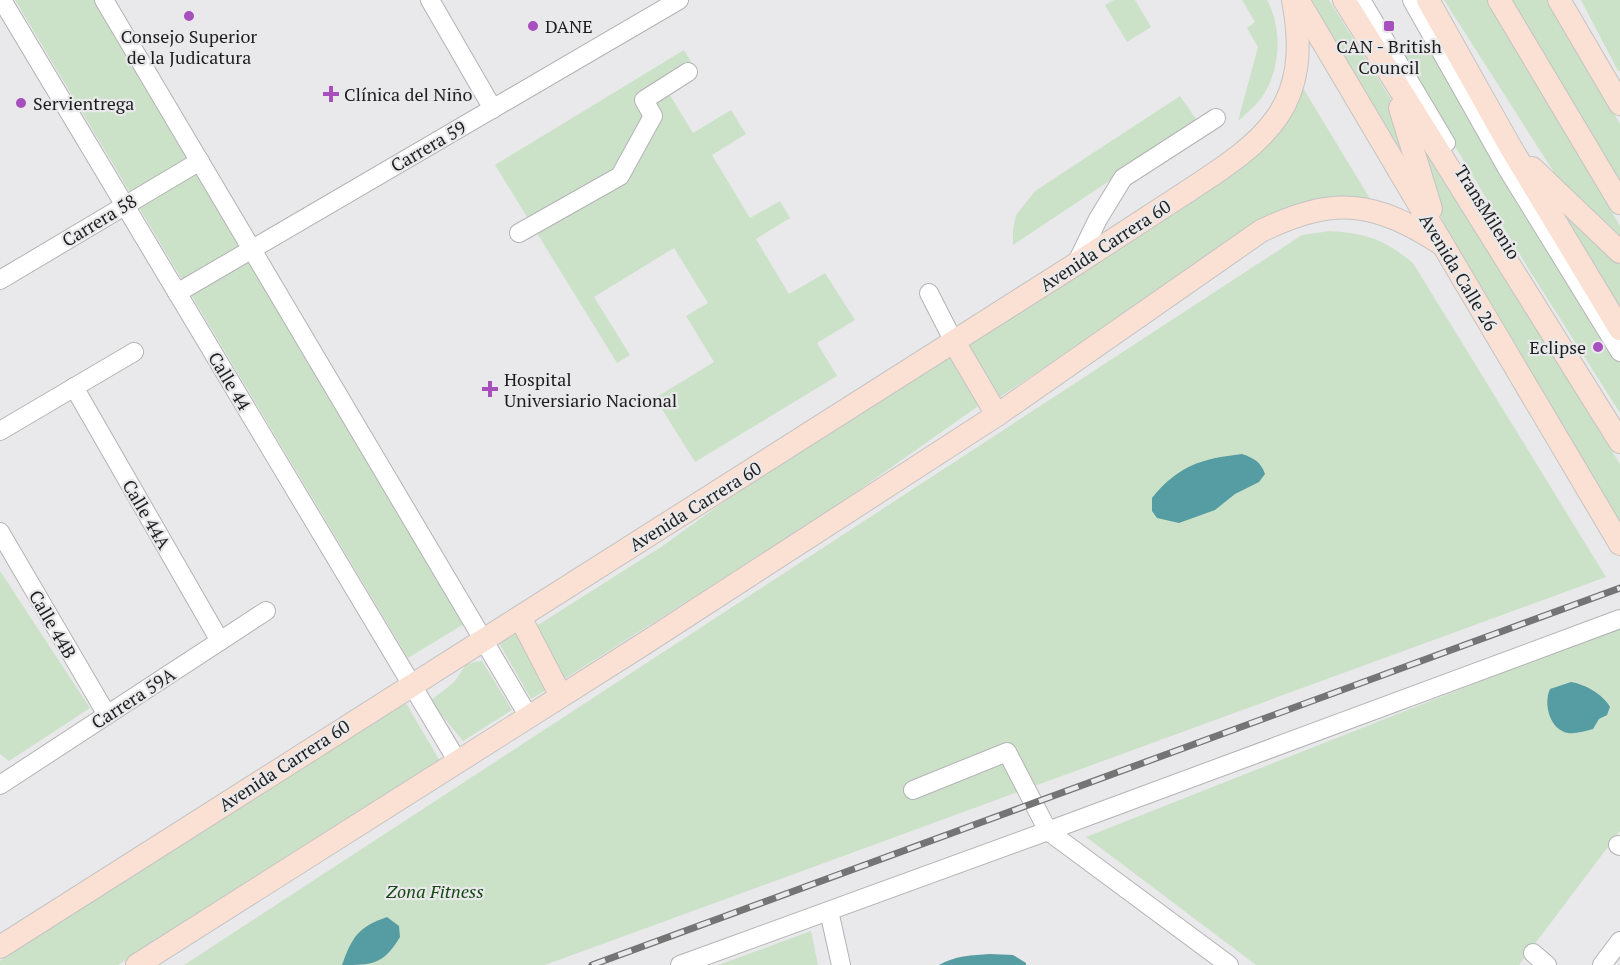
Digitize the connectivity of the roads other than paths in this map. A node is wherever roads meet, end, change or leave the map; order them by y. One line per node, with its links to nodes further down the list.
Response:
1 (2, 0): 21 (street, Calle 44)
2 (104, 0): 19 (street)
3 (430, 0): 16 (street)
4 (679, 0): 16 (street, Carrera 59)
5 (1293, 0): 26 (main road, Avenida Carrera 60)
6 (1298, 0): 23 (main road, Avenida Calle 26)
7 (1344, 0): 14 (main road)
8 (1361, 0): 36 (street, TransMilenio)
9 (1412, 0): 33 (street)
10 (1428, 0): 18 (main road)
11 (1499, 0): 20 (main road)
12 (1559, 0): 15 (main road)
13 (688, 72): 22 (street)
14 (1391, 78): 23 (main road); 38 (main road)
15 (1620, 104)
16 (493, 109): 24 (street, Carrera 59)
17 (1216, 118): 26 (street)
18 (1511, 148): 25 (main road); 30 (main road)
19 (200, 161): 21 (street, Carrera 58); 24 (street)
20 (1620, 203)
21 (124, 204): 27 (street, Carrera 58); 28 (street, Calle 44)
22 (519, 233)
23 (1443, 244): 35 (main road); 40 (main road, Avenida Calle 26)
24 (252, 249): 28 (street, Carrera 59); 44 (street)
25 (1620, 252)
26 (1076, 264): 31 (main road, Avenida Carrera 60)
27 (1, 277)
28 (177, 293): 46 (street, Calle 44)
29 (929, 293): 31 (street)
30 (1620, 329)
31 (954, 342): 35 (main road); 42 (main road, Avenida Carrera 60)
32 (134, 352): 34 (street)
33 (1620, 352)
34 (74, 387): 37 (street); 45 (street, Calle 44A)
35 (997, 415): 47 (main road)
36 (1620, 422)
37 (0, 431)
38 (1620, 442)
39 (0, 532): 48 (street, Calle 44B)
40 (1620, 544)
41 (266, 611): 45 (street, Carrera 59A)
42 (520, 617): 44 (main road, Avenida Carrera 60); 47 (main road)
43 (1620, 619): 53 (street)
44 (483, 639): 46 (main road, Avenida Carrera 60); 49 (street)
45 (220, 641): 48 (street, Carrera 59A)
46 (411, 684): 50 (street, Calle 44); 56 (main road, Avenida Carrera 60)
47 (561, 696): 49 (main road)
48 (106, 715): 51 (street, Carrera 59A)
49 (529, 717): 50 (main road)
50 (458, 762): 57 (main road)
51 (3, 779)
52 (913, 790): 53 (street)
53 (1048, 831): 54 (street); 60 (street)
54 (829, 911): 58 (street); 59 (street)
55 (1620, 940): 61 (street)
56 (0, 947)
57 (137, 965)
58 (680, 965)
59 (841, 965)
60 (1229, 965)
61 (1602, 965)

